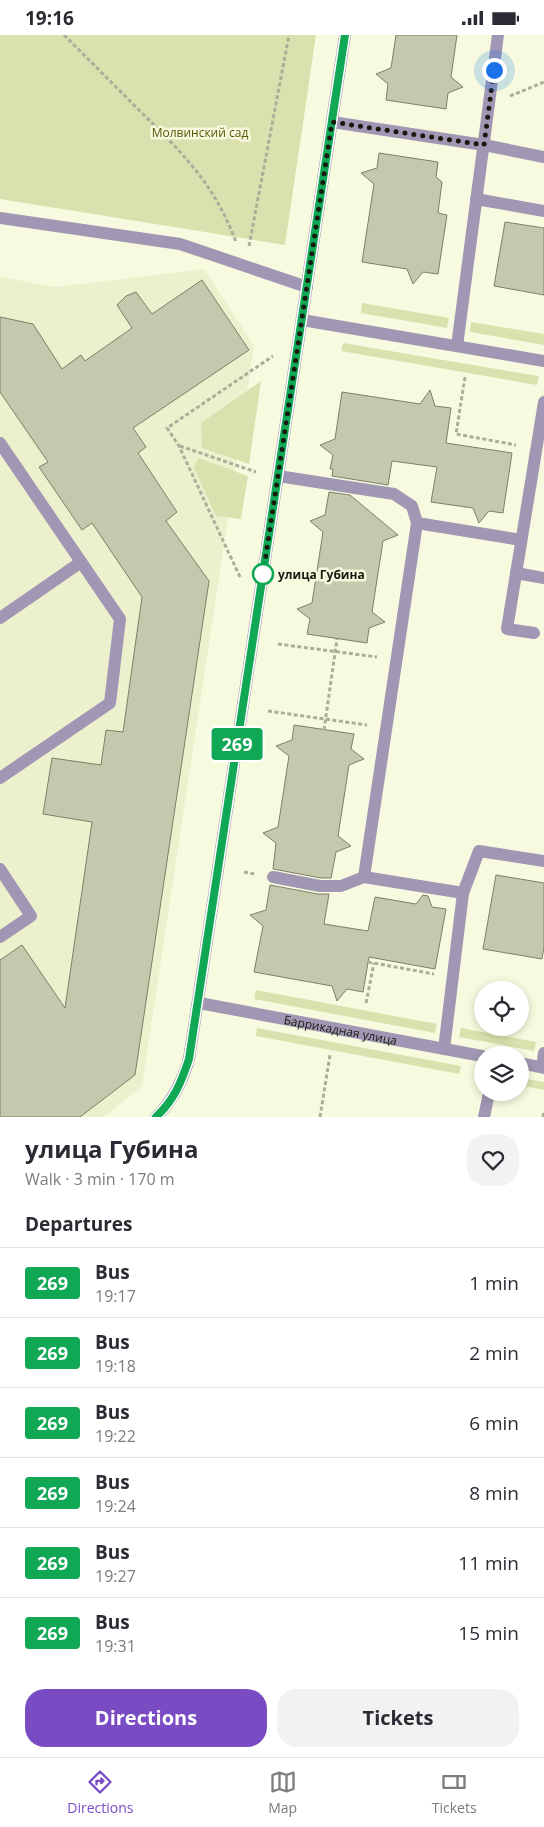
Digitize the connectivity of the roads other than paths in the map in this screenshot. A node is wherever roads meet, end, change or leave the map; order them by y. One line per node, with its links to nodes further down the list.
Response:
1 (345, 35): 3 (street)
2 (498, 35): 4 (street)
3 (332, 122): 4 (street); 9 (street)
4 (484, 145): 5 (street); 6 (street)
5 (544, 157)
6 (476, 199): 7 (street); 11 (street)
7 (544, 211)
8 (0, 218): 9 (street)
9 (307, 287): 10 (street)
10 (302, 320): 11 (street); 16 (street)
11 (457, 346): 12 (street)
12 (544, 361)
13 (544, 402): 18 (street)
14 (0, 443): 15 (street)
15 (5, 461): 19 (street)
16 (278, 475): 17 (street); 31 (street)
17 (418, 523): 18 (street); 28 (street)
18 (521, 540): 20 (street)
19 (81, 562): 22 (street); 24 (street)
20 (516, 573): 21 (street); 23 (street)
21 (544, 578)
22 (0, 618)
23 (534, 633)
24 (0, 778)
25 (544, 861): 29 (street)
26 (0, 869): 30 (street)
27 (273, 877): 28 (street)
28 (364, 877): 29 (street)
29 (463, 893): 32 (street)
30 (0, 937)
31 (199, 1003): 32 (street, Баррикадная улица); 38 (street)
32 (444, 1049): 34 (street, Баррикадная улица)
33 (544, 1053): 36 (street)
34 (474, 1055)
35 (529, 1065): 36 (street)
36 (543, 1067)
37 (487, 1101): 41 (street)
38 (166, 1107): 39 (street); 40 (street)
39 (156, 1117)
40 (175, 1117)
41 (484, 1117)

